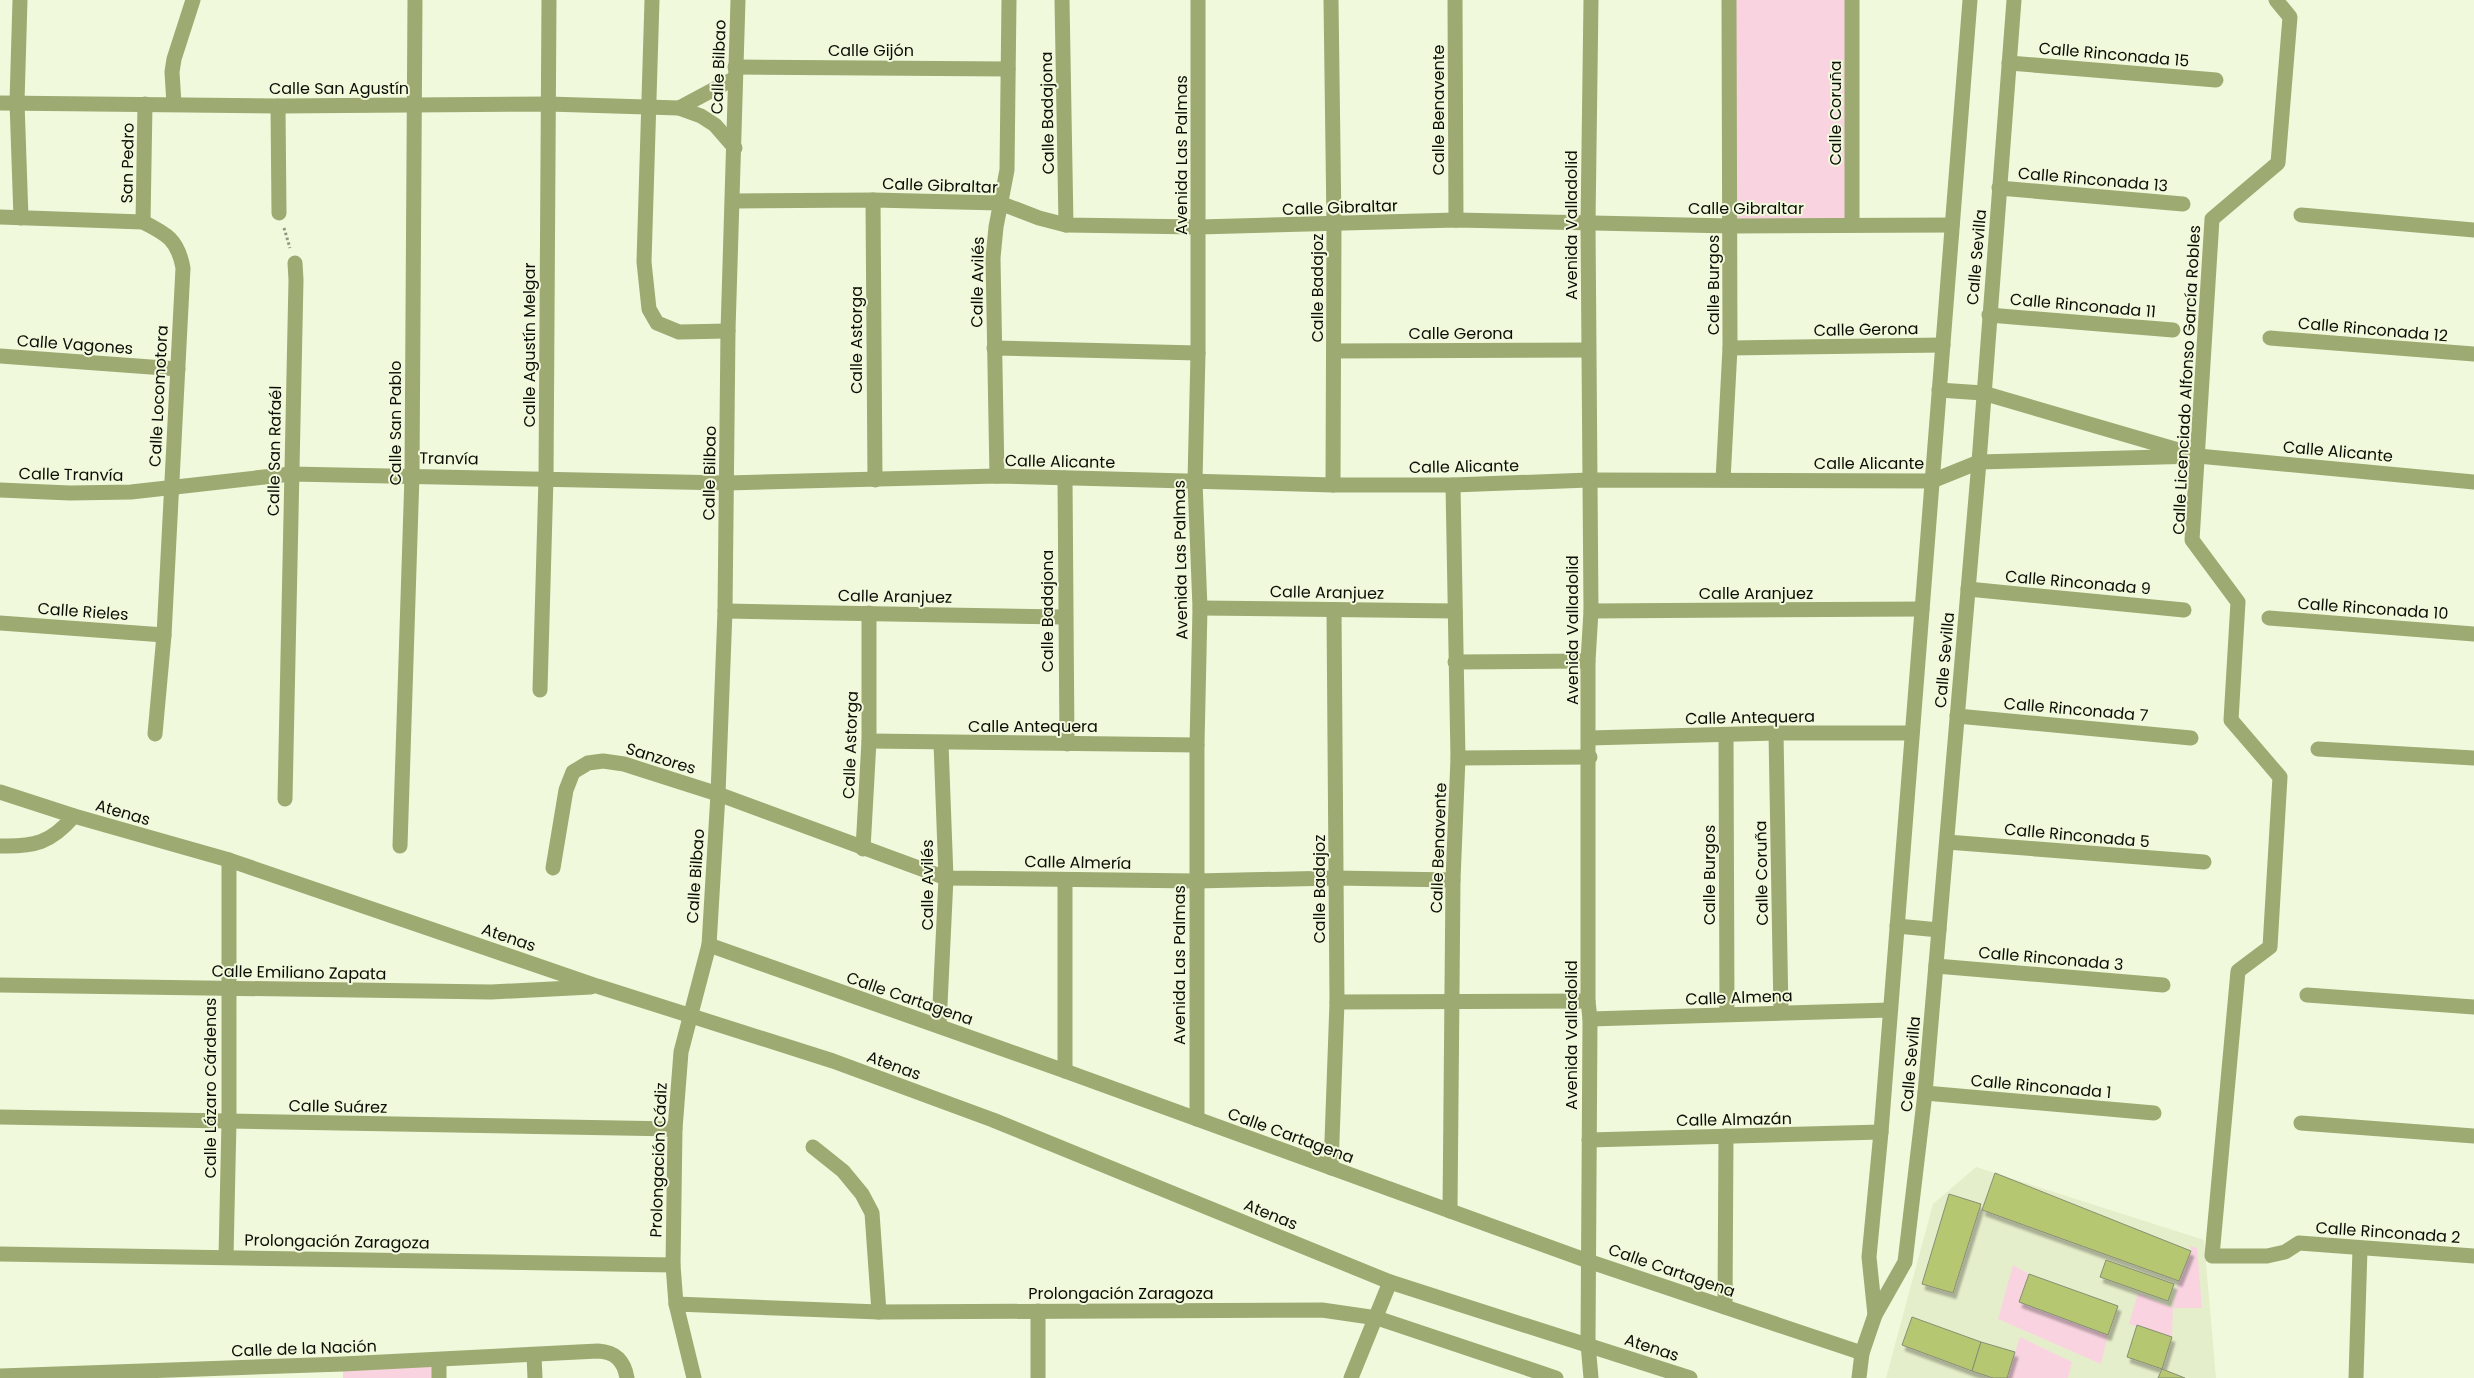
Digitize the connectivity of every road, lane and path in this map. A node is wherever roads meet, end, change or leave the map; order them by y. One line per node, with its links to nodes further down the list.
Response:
1 (20, 0): 23 (street)
2 (193, 0): 25 (street)
3 (415, 0): 27 (street, Calle San Pablo)
4 (549, 0): 26 (street, Calle Agustín Melgar)
5 (652, 0): 29 (street)
6 (738, 0): 20 (street, Calle Bilbao)
7 (1010, 0): 19 (street, Calle Avilés)
8 (1062, 0): 44 (street, Calle Badajona)
9 (1198, 0): 49 (street, Avenida Las Palmas)
10 (1331, 0): 45 (street, Calle Badajoz)
11 (1455, 0): 41 (street, Calle Benavente)
12 (1591, 0): 43 (street, Avenida Valladolid)
13 (1729, 0): 48 (street, Calle Burgos)
14 (1852, 0): 46 (street, Calle Coruña)
15 (1970, 0): 47 (street, Calle Sevilla)
16 (2014, 0): 18 (street, Calle Sevilla)
17 (2276, 0): 67 (street, Calle Licenciado Alfonso García Robles)
18 (2009, 63): 21 (street, Calle Rinconada 15); 32 (street, Calle Sevilla)
19 (1008, 69): 20 (street, Calle Gijón); 35 (street, Calle Avilés)
20 (735, 73): 30 (street); 31 (street, Calle Bilbao)
21 (2216, 80)
22 (0, 102): 23 (street, Calle San Agustín)
23 (18, 102): 24 (street, Calle San Agustín); 40 (street)
24 (146, 104): 25 (street, Calle San Agustín); 42 (street, San Pedro)
25 (174, 104): 28 (street, Calle San Agustín)
26 (548, 104): 27 (street, Calle San Agustín); 29 (street, Calle San Agustín); 72 (street, Calle Agustín Melgar)
27 (413, 105): 28 (street, Calle San Agustín); 70 (street, Calle San Pablo)
28 (278, 106): 37 (street)
29 (650, 107): 30 (street, Calle San Agustín); 54 (street)
30 (679, 108): 31 (street, Calle San Agustín)
31 (735, 148): 34 (street, Calle Bilbao)
32 (1999, 188): 36 (street, Calle Rinconada 13); 52 (street, Calle Sevilla)
33 (873, 200): 34 (street, Calle Gibraltar); 35 (street, Calle Gibraltar); 74 (street, Calle Astorga)
34 (733, 201): 54 (street, Calle Bilbao)
35 (1000, 202): 44 (street, Calle Gibraltar); 57 (street, Calle Avilés)
36 (2183, 204)
37 (279, 213): 51 (path)
38 (2302, 215): 50 (street)
39 (0, 217): 40 (street, Calle Locomotora)
40 (21, 218): 42 (street, Calle Locomotora)
41 (1456, 220): 43 (street, Calle Gibraltar); 45 (street, Calle Gibraltar)
42 (143, 222): 64 (street, Calle Locomotora)
43 (1588, 223): 48 (street, Calle Gibraltar); 59 (street, Avenida Valladolid)
44 (1066, 225): 49 (street, Calle Gibraltar)
45 (1334, 225): 49 (street, Calle Gibraltar); 60 (street, Calle Badajoz)
46 (1852, 225): 47 (street, Calle Gibraltar); 48 (street, Calle Gibraltar)
47 (1952, 225): 56 (street, Calle Sevilla)
48 (1731, 226): 58 (street, Calle Burgos)
49 (1198, 228): 61 (street, Avenida Las Palmas)
50 (2474, 230)
51 (295, 264): 69 (street, Calle San Rafaél)
52 (1989, 315): 53 (street, Calle Rinconada 11); 66 (street, Calle Sevilla)
53 (2173, 330)
54 (728, 331): 80 (street, Calle Bilbao)
55 (2270, 338): 62 (street, Calle Rinconada 12)
56 (1943, 345): 58 (street, Calle Gerona); 65 (street, Calle Sevilla)
57 (994, 348): 61 (street); 71 (street, Calle Avilés)
58 (1730, 348): 76 (street, Calle Burgos)
59 (1588, 350): 60 (street, Calle Gerona); 75 (street, Avenida Valladolid)
60 (1334, 351): 81 (street, Calle Badajoz)
61 (1198, 353): 77 (street, Avenida Las Palmas)
62 (2474, 354)
63 (0, 356): 64 (street, Calle Vagones)
64 (178, 369): 83 (street, Calle Locomotora)
65 (1939, 390): 66 (street, Calle Alicante); 78 (street, Calle Sevilla)
66 (1983, 393): 67 (street, Calle Alicante); 68 (street, Calle Sevilla)
67 (2198, 456): 68 (street, Calle Alicante); 79 (street, Calle Alicante); 167 (street, Calle Licenciado Alfonso García Robles)
68 (1979, 462): 78 (street, Calle Alicante); 85 (street, Calle Sevilla)
69 (291, 474): 70 (street, Tranvía); 83 (street, Tranvía); 119 (street, Calle San Rafaél)
70 (412, 475): 72 (street, Tranvía); 123 (street, Calle San Pablo)
71 (997, 476): 73 (street, Calle Alicante); 74 (street, Calle Alicante)
72 (546, 478): 80 (street, Tranvía); 101 (street, Calle Agustín Melgar)
73 (1065, 478): 77 (street, Calle Alicante); 94 (street, Calle Badajona)
74 (875, 480): 80 (street, Calle Alicante)
75 (1589, 480): 76 (street, Calle Alicante); 82 (street, Calle Alicante); 92 (street, Avenida Valladolid)
76 (1723, 480): 78 (street, Calle Alicante)
77 (1195, 481): 81 (street, Calle Alicante); 86 (street, Avenida Las Palmas)
78 (1932, 481): 87 (street, Calle Sevilla)
79 (2474, 482)
80 (727, 483): 90 (street, Calle Bilbao)
81 (1333, 485): 82 (street, Calle Alicante)
82 (1453, 485): 91 (street, Calle Benavente)
83 (170, 489): 84 (street, Calle Tranvía); 98 (street, Calle Locomotora)
84 (0, 490)
85 (1968, 589): 89 (street, Calle Rinconada 9); 102 (street, Calle Sevilla)
86 (1200, 608): 88 (street, Calle Aranjuez); 112 (street, Avenida Las Palmas)
87 (1922, 609): 92 (street, Calle Aranjuez); 104 (street, Calle Sevilla)
88 (1334, 610): 91 (street, Calle Aranjuez); 129 (street, Calle Badajoz)
89 (2184, 610)
90 (725, 611): 93 (street, Calle Aranjuez); 118 (street, Calle Bilbao)
91 (1455, 611): 100 (street, Calle Benavente)
92 (1591, 611): 99 (street, Avenida Valladolid)
93 (869, 613): 94 (street, Calle Aranjuez); 109 (street, Calle Astorga)
94 (1064, 617): 111 (street, Calle Badajona)
95 (2268, 618): 97 (street, Calle Rinconada 10)
96 (0, 623): 98 (street, Calle Rieles)
97 (2474, 634)
98 (164, 635): 105 (street, Calle Locomotora)
99 (1588, 661): 100 (street); 107 (street, Avenida Valladolid)
100 (1455, 662): 115 (street, Calle Benavente)
101 (540, 690)
102 (1957, 716): 108 (street, Calle Rinconada 7); 121 (street, Calle Sevilla)
103 (1776, 733): 104 (street, Calle Antequera); 106 (street, Calle Antequera); 147 (street, Calle Coruña)
104 (1912, 733): 133 (street, Calle Sevilla)
105 (155, 734)
106 (1726, 735): 107 (street, Calle Antequera); 148 (street, Calle Burgos)
107 (1589, 738): 114 (street, Avenida Valladolid)
108 (2191, 738)
109 (869, 741): 110 (street, Calle Antequera); 124 (street, Calle Astorga)
110 (941, 743): 111 (street, Calle Antequera); 128 (street, Calle Avilés)
111 (1067, 744): 112 (street, Calle Antequera)
112 (1197, 745): 132 (street, Avenida Las Palmas)
113 (2318, 749): 116 (street)
114 (1590, 757): 115 (street); 143 (street, Avenida Valladolid)
115 (1458, 758): 131 (street, Calle Benavente)
116 (2474, 758)
117 (0, 792): 120 (street, Atenas)
118 (718, 794): 124 (street, Calle Almería); 127 (street, Sanzores); 135 (street, Calle Bilbao)
119 (284, 799)
120 (74, 816): 122 (street); 125 (street, Atenas)
121 (1947, 842): 126 (street, Calle Rinconada 5); 134 (street, Calle Sevilla)
122 (0, 846)
123 (400, 846)
124 (863, 849): 128 (street, Calle Almería)
125 (229, 860): 139 (street, Atenas); 140 (street, Calle Lázaro Cárdenas)
126 (2204, 862)
127 (553, 868)
128 (946, 878): 130 (street, Calle Almería); 151 (street, Calle Avilés)
129 (1336, 878): 131 (street, Calle Almería); 132 (street, Calle Almería); 144 (street, Calle Badajoz)
130 (1065, 880): 132 (street, Calle Almería); 152 (street)
131 (1453, 880): 142 (street, Calle Benavente)
132 (1196, 881): 156 (street, Avenida Las Palmas)
133 (1897, 926): 134 (street); 146 (street, Calle Sevilla)
134 (1939, 930): 136 (street, Calle Sevilla)
135 (708, 946): 149 (street, Prolongación Cádiz); 151 (street, Calle Cartagena)
136 (1936, 966): 138 (street, Calle Rinconada 3); 153 (street, Calle Sevilla)
137 (0, 985): 140 (street, Calle Emiliano Zapata)
138 (2163, 985)
139 (597, 986): 140 (street, Calle Emiliano Zapata); 149 (street, Atenas)
140 (228, 989): 157 (street, Calle Lázaro Cárdenas)
141 (2307, 995): 145 (street)
142 (1453, 1001): 143 (street); 144 (street); 166 (street, Calle Benavente)
143 (1588, 1001): 150 (street, Avenida Valladolid)
144 (1336, 1002): 165 (street, Calle Badajoz)
145 (2474, 1007)
146 (1890, 1010): 147 (street, Calle Almena); 160 (street, Calle Sevilla)
147 (1781, 1012): 148 (street, Calle Almena)
148 (1727, 1014): 150 (street, Calle Almena)
149 (690, 1016): 159 (street, Prolongación Cádiz); 174 (street, Atenas)
150 (1590, 1019): 163 (street, Avenida Valladolid)
151 (939, 1026): 152 (street, Calle Cartagena)
152 (1065, 1071): 156 (street, Calle Cartagena)
153 (1925, 1093): 154 (street, Calle Rinconada 1); 179 (street, Calle Sevilla)
154 (2154, 1113)
155 (0, 1117): 157 (street, Calle Suárez)
156 (1197, 1119): 165 (street, Calle Cartagena)
157 (229, 1121): 159 (street, Calle Suárez); 171 (street, Calle Lázaro Cárdenas)
158 (2301, 1123): 162 (street)
159 (675, 1129): 173 (street, Prolongación Cádiz)
160 (1881, 1132): 161 (street, Calle Almazán); 179 (street, Calle Sevilla)
161 (1726, 1136): 163 (street, Calle Almazán); 176 (street)
162 (2474, 1136)
163 (1589, 1140): 172 (street, Avenida Valladolid)
164 (813, 1147): 178 (street)
165 (1331, 1168): 166 (street, Calle Cartagena)
166 (1450, 1211): 172 (street, Calle Cartagena)
167 (2299, 1243): 168 (street, Calle Rinconada 2)
168 (2360, 1249): 170 (street, Calle Rinconada 2); 200 (street)
169 (0, 1254): 171 (street, Prolongación Zaragoza)
170 (2474, 1256)
171 (226, 1257): 173 (street, Prolongación Zaragoza)
172 (1588, 1260): 176 (street, Calle Cartagena); 181 (street, Avenida Valladolid)
173 (673, 1265): 175 (street, Prolongación Cádiz)
174 (1390, 1282): 180 (street); 181 (street, Atenas)
175 (676, 1304): 178 (street, Prolongación Zaragoza); 193 (street, Prolongación Cádiz)
176 (1725, 1306): 182 (street, Calle Cartagena)
177 (1038, 1311): 178 (street, Prolongación Zaragoza); 180 (street, Prolongación Zaragoza); 194 (street)
178 (879, 1312)
179 (1875, 1315): 182 (street, Calle Sevilla)
180 (1377, 1318): 195 (street); 196 (street, Prolongación Zaragoza)
181 (1588, 1344): 197 (street, Avenida Valladolid); 198 (street, Atenas)
182 (1862, 1353): 199 (street, Calle Sevilla)
183 (534, 1355): 184 (street, Calle de la Nación); 191 (street); 192 (street, Calle de la Nación)
184 (439, 1360): 185 (street, Calle de la Nación); 190 (street)
185 (343, 1371): 186 (street, Calle de la Nación)
186 (247, 1373): 187 (street, Calle de la Nación)
187 (146, 1375): 189 (street, Calle de la Nación)
188 (0, 1376): 189 (street, Calle de la Nación)
189 (57, 1377)
190 (439, 1378)
191 (535, 1378)
192 (627, 1378)
193 (694, 1378)
194 (1038, 1378)
195 (1351, 1378)
196 (1556, 1378)
197 (1591, 1378)
198 (1690, 1378)
199 (1859, 1378)
200 (2356, 1378)

